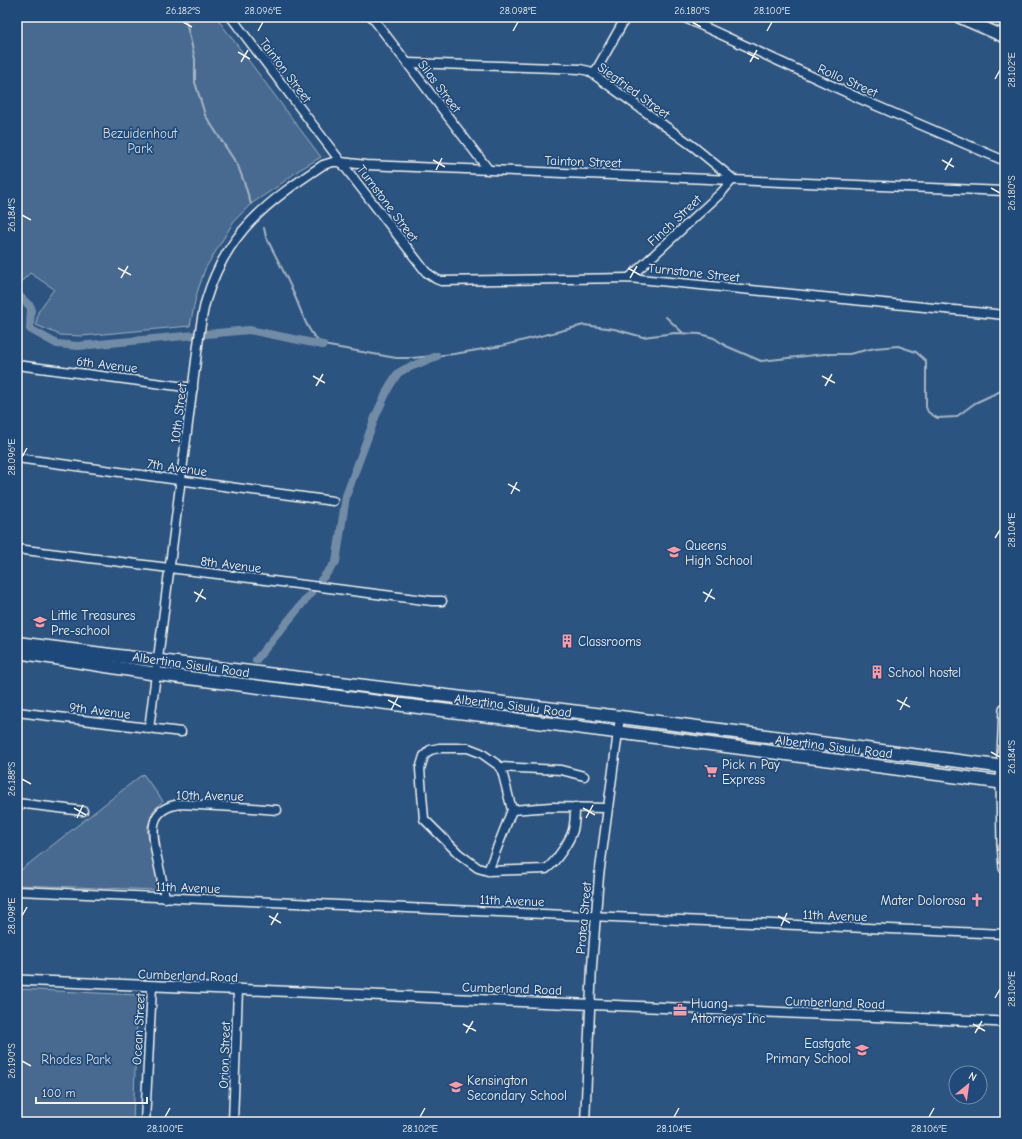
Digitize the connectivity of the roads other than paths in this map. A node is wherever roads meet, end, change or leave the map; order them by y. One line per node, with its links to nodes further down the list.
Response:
1 (231, 17): 10 (street, Tainton Street)
2 (372, 17): 7 (street, Silas Street)
3 (626, 17): 8 (street)
4 (683, 17): 9 (street, Rollo Street)
5 (959, 17): 6 (main road)
6 (1005, 37)
7 (408, 64): 8 (street, Siegfried Street); 11 (street, Silas Street)
8 (594, 74): 12 (street, Siegfried Street)
9 (1005, 161)
10 (341, 162): 11 (street, Tainton Street); 14 (street, Turnstone Street); 17 (street, 10th Street)
11 (488, 169): 12 (street, Tainton Street)
12 (733, 179): 13 (street, Tainton Street); 14 (street, Finch Street)
13 (1005, 191)
14 (629, 278): 15 (street, Turnstone Street)
15 (1005, 315)
16 (17, 365): 17 (street, 6th Avenue)
17 (193, 388): 19 (street, 10th Street)
18 (17, 458): 19 (street, 7th Avenue)
19 (181, 480): 20 (street, 7th Avenue); 22 (street, 10th Street)
20 (333, 502)
21 (17, 549): 22 (street, 8th Avenue)
22 (169, 568): 23 (street, 8th Avenue); 26 (street, 10th Street)
23 (442, 601)
24 (17, 643): 26 (main road, Albertina Sisulu Road)
25 (17, 652): 27 (main road, Albertina Sisulu Road)
26 (159, 661): 27 (street, 10th Street); 30 (main road, Albertina Sisulu Road)
27 (157, 674): 31 (street, 10th Street); 33 (main road, Albertina Sisulu Road)
28 (1005, 710): 35 (main road)
29 (17, 712): 31 (street, 9th Avenue)
30 (620, 717): 33 (street, Protea Street); 35 (main road, Albertina Sisulu Road)
31 (149, 729): 32 (street, 9th Avenue)
32 (180, 732)
33 (618, 732): 37 (main road, Albertina Sisulu Road); 40 (street, Protea Street)
34 (500, 767): 36 (street); 42 (street); 45 (street)
35 (1004, 767): 37 (main road)
36 (584, 776)
37 (1004, 783): 44 (main road)
38 (17, 803): 43 (street)
39 (575, 807): 40 (street); 42 (street); 45 (street)
40 (607, 808): 48 (street, Protea Street)
41 (277, 810): 47 (street, 10th Avenue)
42 (512, 810): 45 (street)
43 (83, 811)
44 (1005, 868)
45 (488, 870)
46 (17, 891): 47 (street, 11th Avenue)
47 (165, 898): 48 (street, 11th Avenue)
48 (596, 916): 49 (street, 11th Avenue); 53 (street, Protea Street)
49 (1005, 934)
50 (17, 980): 51 (street, Cumberland Road)
51 (152, 986): 52 (street, Cumberland Road); 55 (street, Ocean Street)
52 (238, 990): 53 (street, Cumberland Road); 56 (street, Orion Street)
53 (590, 1004): 54 (street, Cumberland Road); 57 (street, Protea Street)
54 (1005, 1022)
55 (145, 1122)
56 (233, 1122)
57 (585, 1122)

